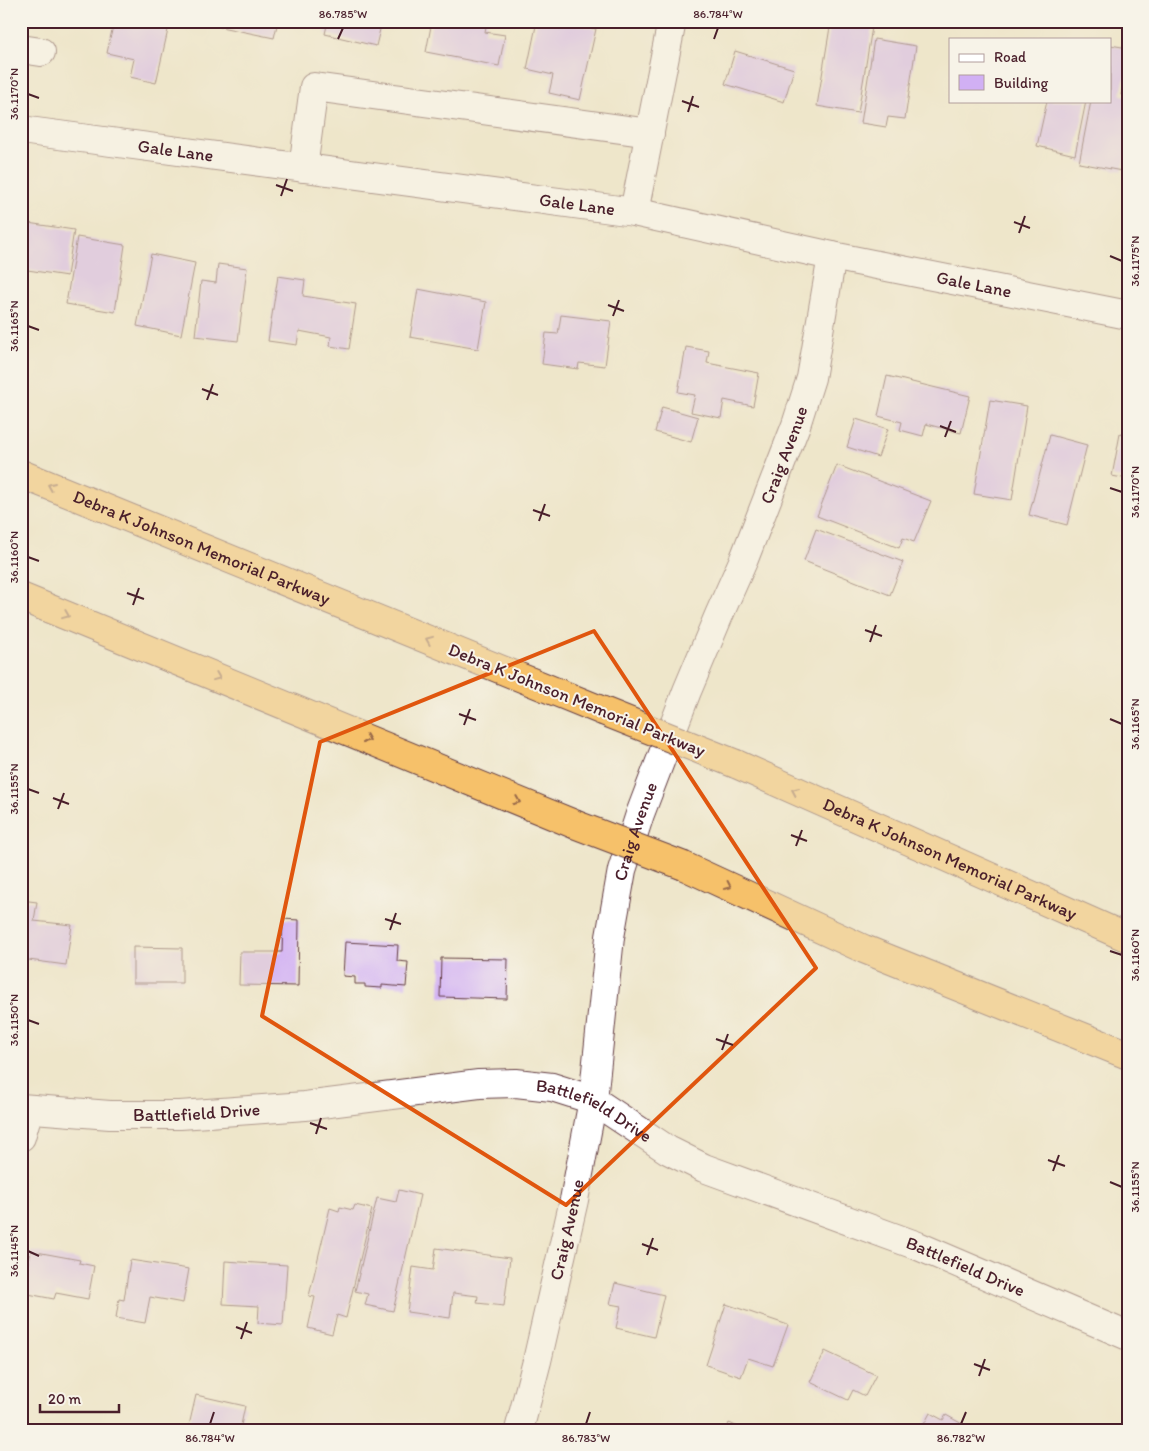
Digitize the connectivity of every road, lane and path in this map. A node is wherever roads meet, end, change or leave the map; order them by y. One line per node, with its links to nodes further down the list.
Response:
1 (672, 21): 3 (street)
2 (21, 130): 4 (street, Gale Lane)
3 (650, 133): 4 (street); 5 (street)
4 (303, 168): 5 (street, Gale Lane)
5 (634, 212): 6 (street, Gale Lane)
6 (832, 256): 7 (street, Gale Lane); 14 (street, Craig Avenue)
7 (1128, 315)
8 (21, 474): 10 (highway, Debra K Johnson Memorial Parkway, one-way to 8, bridge)
9 (21, 597): 11 (highway, one-way to 11, bridge)
10 (1128, 938)
11 (864, 949): 12 (highway); 13 (highway)
12 (1128, 1055)
13 (1128, 1074)
14 (594, 1100): 15 (street, Battlefield Drive); 17 (street, Battlefield Drive); 18 (street, Craig Avenue)
15 (25, 1108): 16 (street)
16 (21, 1137)
17 (1128, 1336)
18 (519, 1430)

